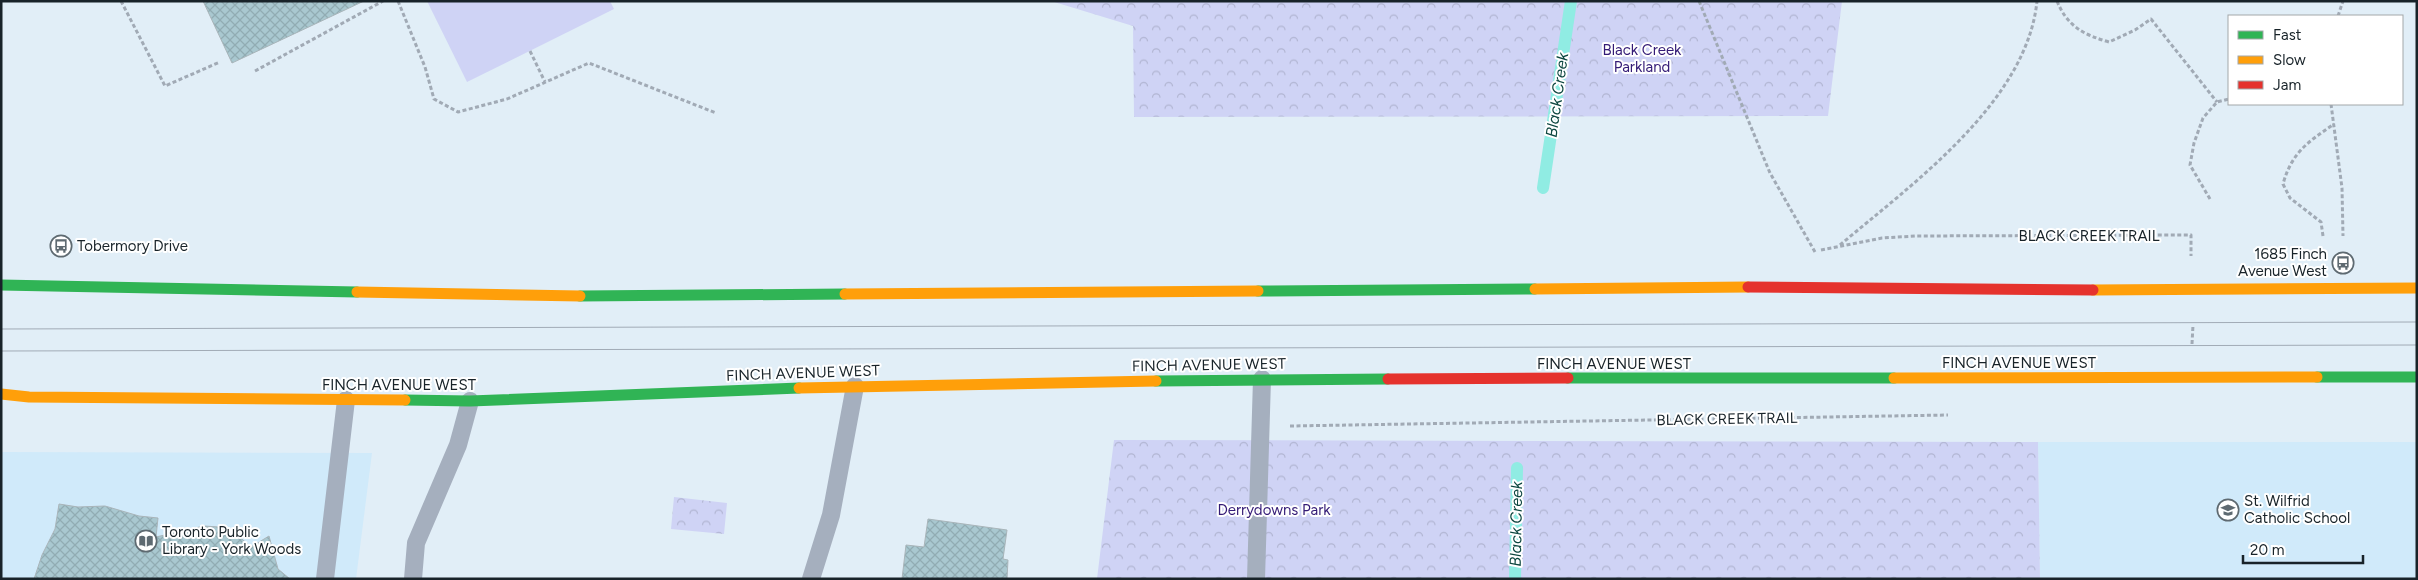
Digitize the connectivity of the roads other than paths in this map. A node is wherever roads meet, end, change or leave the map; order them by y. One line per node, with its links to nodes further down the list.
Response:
1 (1, 285): 2 (main road)
2 (2417, 288)
3 (2417, 377): 4 (main road, FINCH AVENUE WEST)
4 (1262, 379): 5 (main road, FINCH AVENUE WEST); 12 (lane)
5 (855, 386): 8 (main road, FINCH AVENUE WEST); 11 (lane)
6 (1, 394): 7 (main road, FINCH AVENUE WEST)
7 (346, 400): 8 (main road, FINCH AVENUE WEST); 9 (lane)
8 (470, 401): 10 (lane)
9 (325, 579)
10 (413, 579)
11 (811, 579)
12 (1256, 579)

